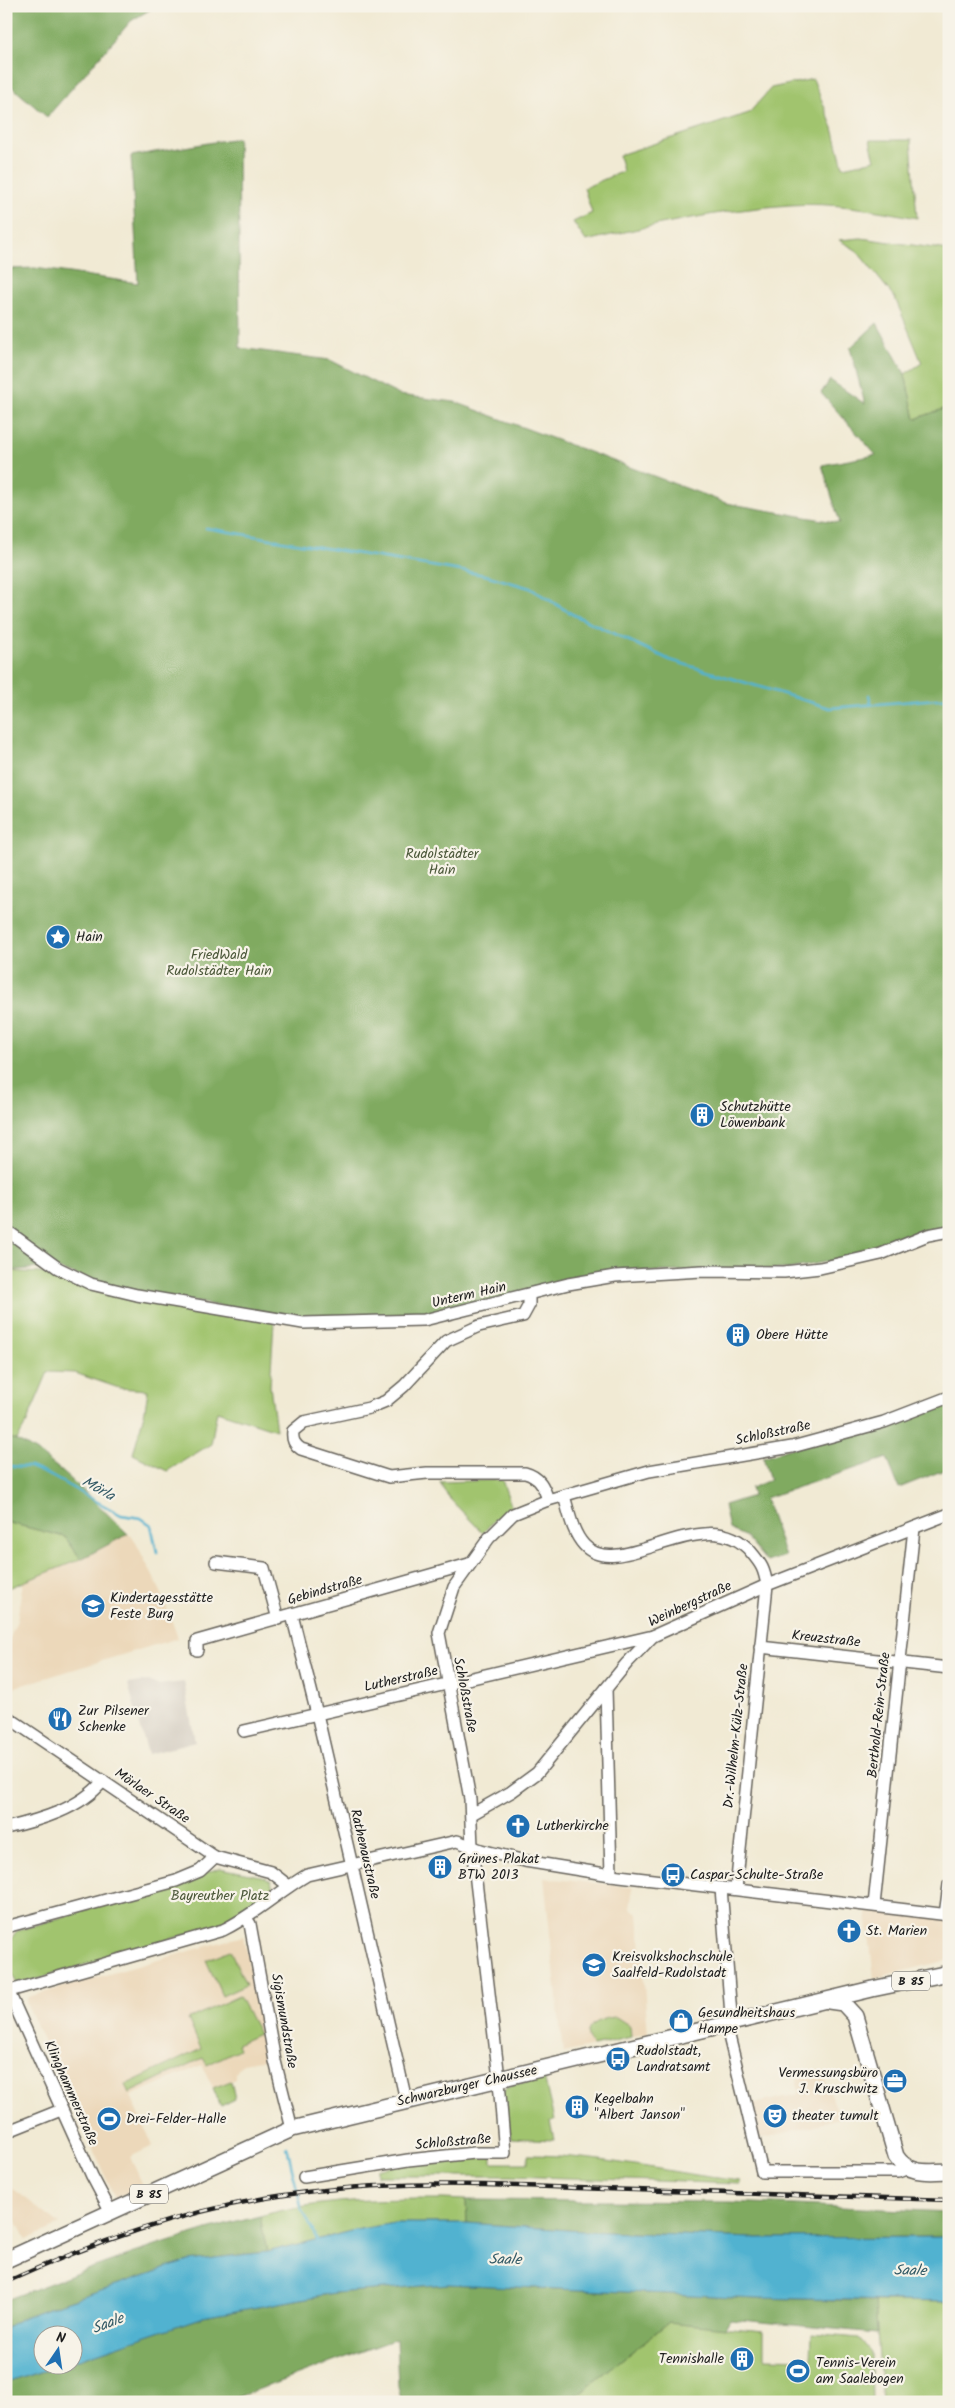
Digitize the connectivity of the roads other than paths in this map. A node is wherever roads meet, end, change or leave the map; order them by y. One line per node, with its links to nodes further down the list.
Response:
1 (6, 1230): 3 (street, Unterm Hain)
2 (949, 1231): 3 (street, Unterm Hain)
3 (529, 1295): 6 (street)
4 (949, 1397): 5 (street, Schloßstraße)
5 (564, 1496): 6 (street, Schloßstraße); 12 (street)
6 (548, 1500): 10 (street, Schloßstraße)
7 (949, 1514): 8 (street, Weinbergstraße)
8 (914, 1528): 12 (street, Weinbergstraße); 19 (street, Berthold-Rein-Straße)
9 (216, 1562): 15 (street)
10 (469, 1564): 11 (street, Gebindstraße); 13 (street, Schloßstraße)
11 (439, 1574): 13 (street); 14 (street, Gebindstraße)
12 (767, 1585): 16 (street, Weinbergstraße); 17 (street, Dr.-Wilhelm-Külz-Straße)
13 (454, 1587): 21 (street, Schloßstraße)
14 (292, 1615): 15 (street, Gebindstraße); 23 (street, Rathenaustraße)
15 (278, 1619): 18 (street, Gebindstraße)
16 (653, 1636): 21 (street, Lutherstraße); 22 (street, Weinbergstraße)
17 (760, 1647): 19 (street, Kreuzstraße); 36 (street, Dr.-Wilhelm-Külz-Straße)
18 (197, 1650)
19 (900, 1663): 20 (street, Kreuzstraße); 37 (street, Berthold-Rein-Straße)
20 (949, 1668)
21 (447, 1684): 23 (street, Lutherstraße); 27 (street, Schloßstraße)
22 (606, 1689): 27 (street, Weinbergstraße); 32 (street)
23 (317, 1714): 25 (street, Lutherstraße); 31 (street, Rathenaustraße)
24 (6, 1716): 26 (street, Mörlaer Straße)
25 (244, 1732)
26 (103, 1781): 28 (street); 30 (street, Mörlaer Straße)
27 (472, 1814): 29 (street, Schloßstraße)
28 (6, 1828)
29 (472, 1847): 31 (street); 32 (street); 47 (street, Schloßstraße)
30 (215, 1857): 34 (street, Mörlaer Straße); 40 (street)
31 (351, 1864): 34 (street); 48 (street, Rathenaustraße)
32 (611, 1875): 35 (street)
33 (949, 1885): 38 (street)
34 (288, 1886): 39 (street)
35 (721, 1888): 36 (street); 46 (street)
36 (736, 1889): 37 (street)
37 (874, 1905): 38 (street)
38 (947, 1915)
39 (246, 1918): 43 (street); 50 (street, Sigismundstraße)
40 (6, 1927)
41 (949, 1973): 42 (main road, Schwarzburger Chaussee / B 85)
42 (872, 1989): 44 (main road, Schwarzburger Chaussee / B 85); 45 (main road, B 85)
43 (7, 1990): 49 (street, Klinghammerstraße)
44 (818, 2002): 45 (main road, B 85); 46 (main road, Schwarzburger Chaussee / B 85)
45 (854, 2016): 52 (main road)
46 (730, 2024): 47 (main road, Schwarzburger Chaussee / B 85); 52 (street)
47 (499, 2079): 48 (main road, Schwarzburger Chaussee / B 85); 54 (street, Schloßstraße)
48 (406, 2100): 50 (main road, Schwarzburger Chaussee / B 85)
49 (61, 2110): 51 (street); 55 (street, Klinghammerstraße)
50 (292, 2129): 55 (main road, Schwarzburger Chaussee / B 85)
51 (6, 2132)
52 (907, 2168): 53 (main road)
53 (949, 2171)
54 (304, 2176)
55 (110, 2212): 56 (main road, Schwarzburger Chaussee / B 85)
56 (6, 2260)

